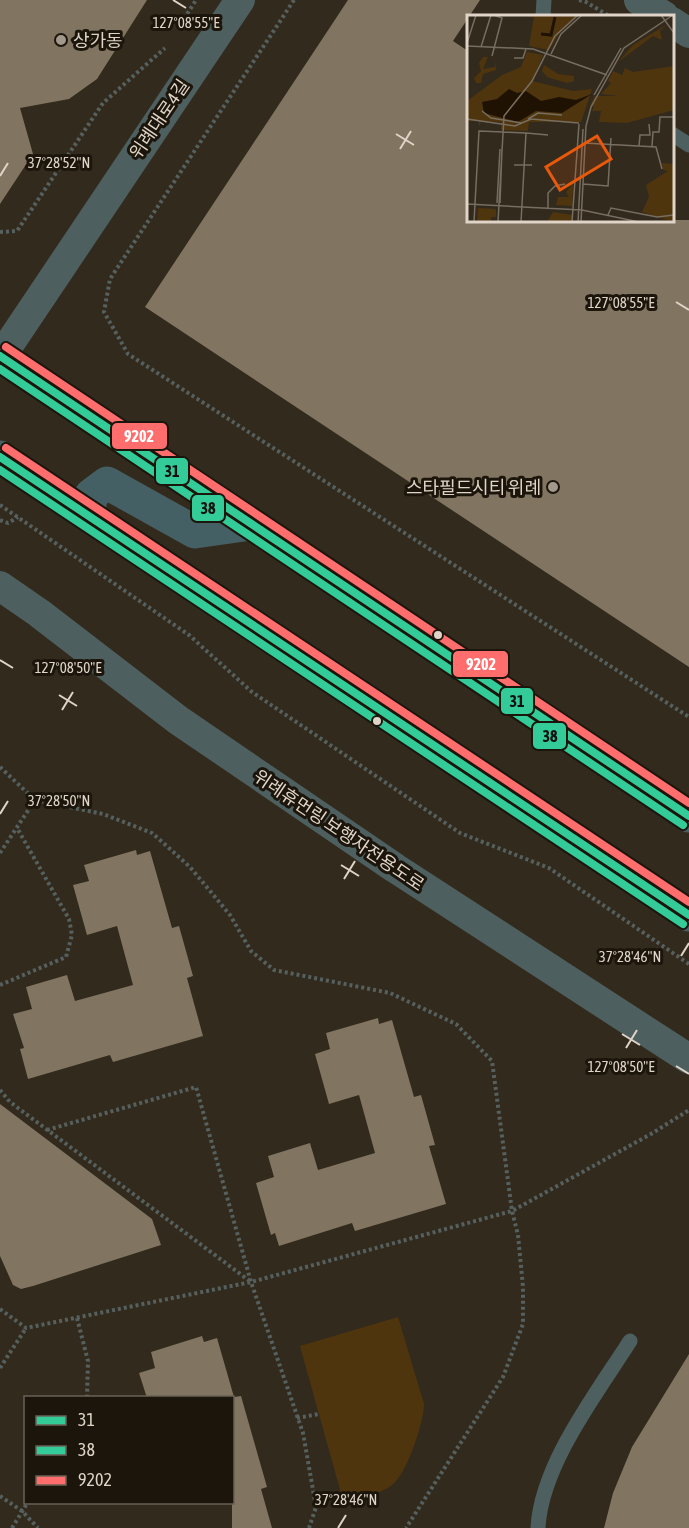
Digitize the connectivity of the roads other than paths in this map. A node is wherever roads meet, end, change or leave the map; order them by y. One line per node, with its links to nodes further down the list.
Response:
1 (240, 0): 10 (street, 위례대로4길)
2 (544, 0): 4 (lane)
3 (639, 0): 5 (street)
4 (543, 15)
5 (662, 15)
6 (674, 23): 7 (street)
7 (689, 33)
8 (674, 135): 9 (lane)
9 (689, 145)
10 (0, 357): 13 (main road)
11 (0, 457): 12 (main road)
12 (89, 515): 13 (main road); 16 (main road)
13 (251, 524): 15 (main road)
14 (0, 586): 17 (street, 위례휴먼링 보행자전용도로)
15 (689, 816)
16 (689, 915)
17 (689, 1059)
18 (630, 1341): 19 (lane)
19 (538, 1528)

